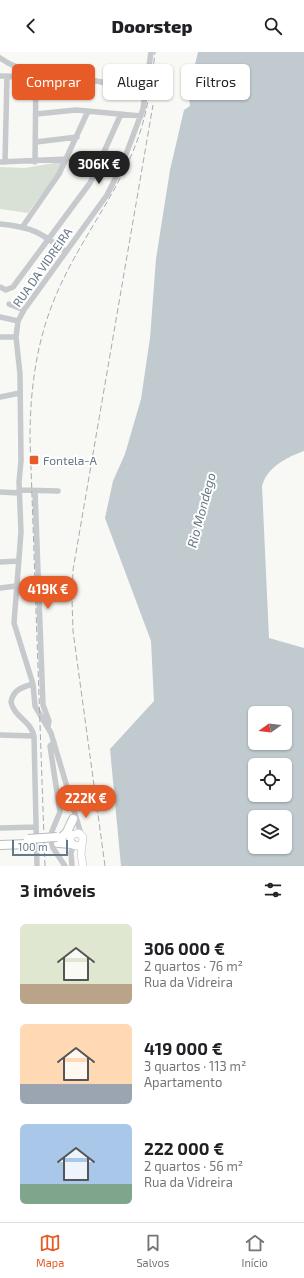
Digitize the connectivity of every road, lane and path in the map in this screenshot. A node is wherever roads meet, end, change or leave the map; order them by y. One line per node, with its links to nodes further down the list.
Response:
1 (151, 52): 3 (street, RUA DA VIDREIRA)
2 (0, 58): 4 (street)
3 (149, 64)
4 (12, 66)
5 (0, 76): 6 (street)
6 (7, 76): 7 (street); 17 (street)
7 (12, 76)
8 (36, 100): 11 (street)
9 (144, 100): 13 (street, RUA DA VIDREIRA)
10 (88, 111): 11 (street); 12 (street); 14 (street)
11 (36, 114): 15 (street)
12 (121, 114): 13 (street); 21 (street)
13 (141, 116): 22 (street, RUA DA VIDREIRA)
14 (77, 137): 15 (street); 16 (street)
15 (36, 142): 18 (street)
16 (66, 159): 18 (street); 20 (street)
17 (3, 162): 18 (street)
18 (35, 162)
19 (0, 224): 20 (street)
20 (23, 226): 21 (street)
21 (49, 238): 22 (street); 23 (street)
22 (66, 252): 25 (street, RUA DA VIDREIRA)
23 (0, 287)
24 (9, 304): 25 (street)
25 (24, 310): 27 (street, RUA DA VIDREIRA)
26 (0, 317): 27 (street)
27 (18, 321): 29 (street, RUA DA VIDREIRA)
28 (0, 337): 29 (street)
29 (16, 337): 30 (street, RUA DA VIDREIRA)
30 (20, 393): 31 (street); 32 (street, RUA DA VIDREIRA)
31 (0, 397)
32 (19, 491): 33 (street); 35 (street); 36 (street, RUA DA VIDREIRA)
33 (35, 491): 34 (street); 41 (street)
34 (58, 491)
35 (0, 492)
36 (19, 561): 37 (street); 38 (street, RUA DA VIDREIRA)
37 (0, 562)
38 (16, 586): 39 (street); 40 (street, RUA DA VIDREIRA)
39 (0, 588)
40 (33, 684): 41 (street, RUA DA VIDREIRA); 43 (street)
41 (48, 726): 44 (street, RUA DA VIDREIRA)
42 (0, 735): 43 (street)
43 (34, 736): 47 (street)
44 (54, 742): 45 (street, RUA DA VIDREIRA); 58 (street)
45 (73, 810): 46 (street); 49 (street, RUA DA VIDREIRA)
46 (72, 820): 50 (street); 51 (highway)
47 (36, 827): 48 (street); 57 (street)
48 (0, 828)
49 (81, 834): 50 (main road); 54 (main road)
50 (72, 835): 51 (highway); 56 (main road)
51 (59, 839): 53 (highway); 56 (highway)
52 (0, 840): 53 (highway)
53 (28, 842): 55 (highway)
54 (82, 844): 56 (main road); 61 (main road)
55 (0, 845)
56 (73, 845): 59 (street); 60 (main road)
57 (37, 866)
58 (65, 866)
59 (72, 866)
60 (79, 866)
61 (83, 866)

